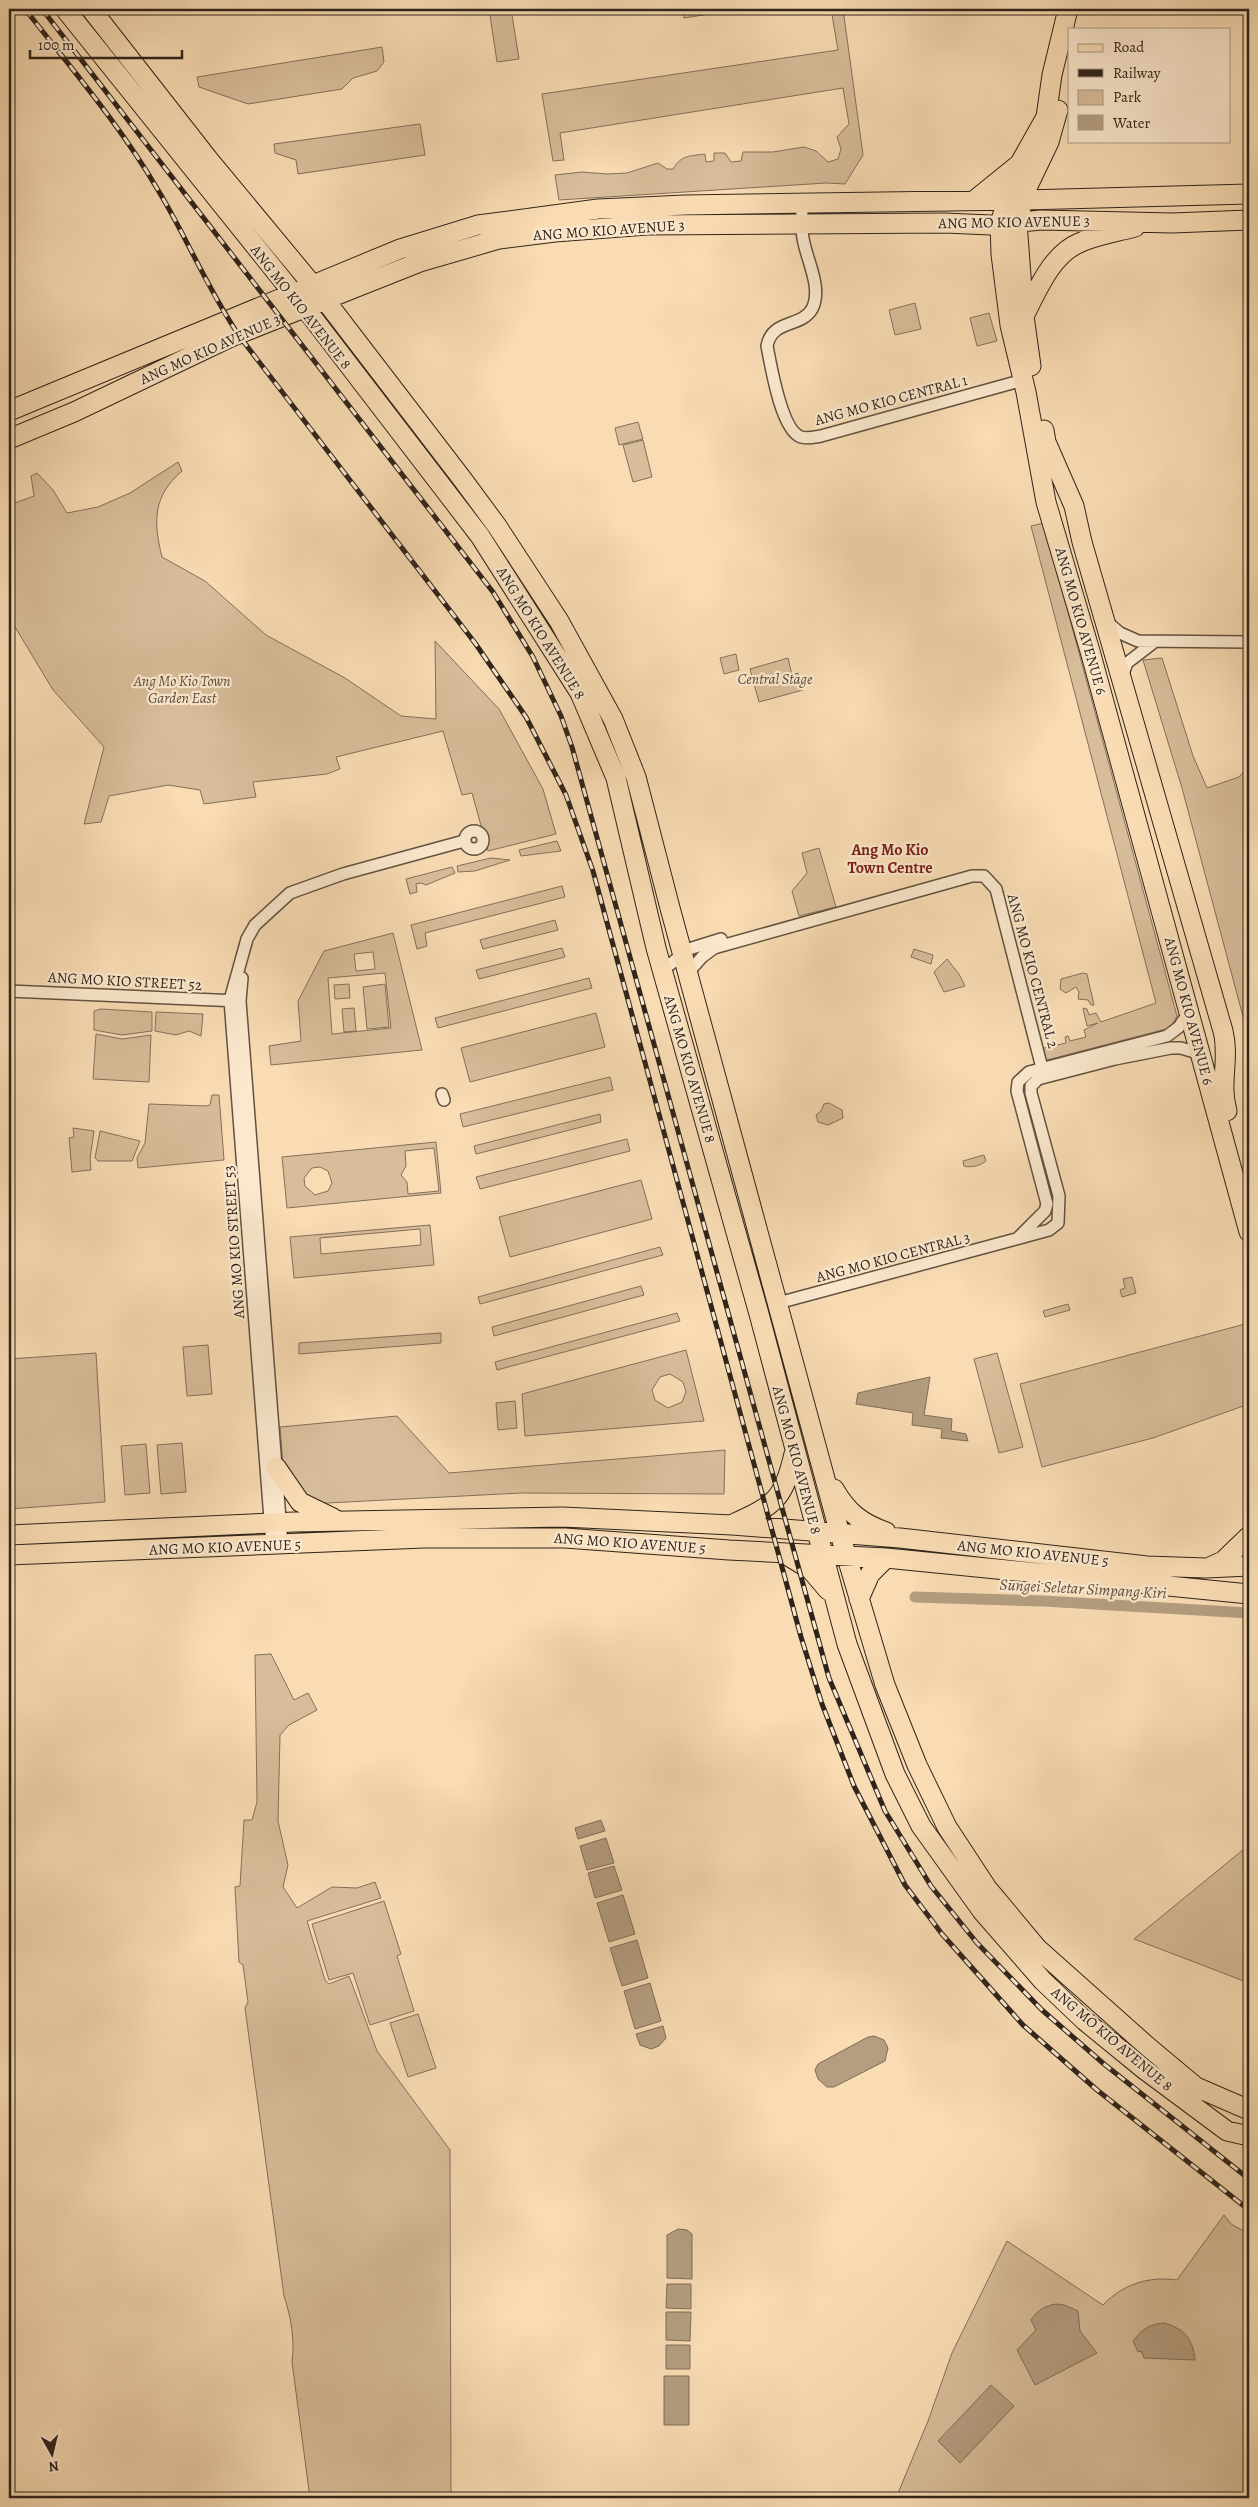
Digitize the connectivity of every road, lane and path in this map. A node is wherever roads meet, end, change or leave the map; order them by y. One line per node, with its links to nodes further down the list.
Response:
1 (65, 9): 22 (main road, ANG MO KIO AVENUE 8)
2 (91, 9): 20 (main road, ANG MO KIO AVENUE 8)
3 (1068, 9): 8 (main road, ANG MO KIO AVENUE 6)
4 (1077, 9): 5 (main road)
5 (1075, 28)
6 (1068, 57): 7 (main road, ANG MO KIO AVENUE 6)
7 (1040, 162): 10 (main road); 12 (main road, ANG MO KIO AVENUE 6)
8 (1019, 165): 11 (main road); 12 (main road, ANG MO KIO AVENUE 6)
9 (1249, 194): 10 (main road, ANG MO KIO AVENUE 3)
10 (1102, 196): 12 (main road, ANG MO KIO AVENUE 3)
11 (975, 200): 12 (main road, ANG MO KIO AVENUE 3); 13 (main road, ANG MO KIO AVENUE 3)
12 (1016, 200): 16 (main road, ANG MO KIO AVENUE 6)
13 (802, 203): 18 (street, ANG MO KIO CENTRAL 1); 20 (main road, ANG MO KIO AVENUE 3)
14 (1249, 220): 17 (main road, ANG MO KIO AVENUE 3)
15 (944, 222): 16 (main road, ANG MO KIO AVENUE 3); 18 (main road, ANG MO KIO AVENUE 3); 19 (main road)
16 (1009, 222): 17 (main road, ANG MO KIO AVENUE 3); 19 (main road, ANG MO KIO AVENUE 6); 25 (main road, ANG MO KIO AVENUE 6)
17 (1153, 222): 25 (main road)
18 (802, 224): 21 (main road, ANG MO KIO AVENUE 3); 27 (street, ANG MO KIO CENTRAL 1)
19 (1000, 254): 27 (main road, ANG MO KIO AVENUE 6)
20 (312, 284): 22 (main road, ANG MO KIO AVENUE 3); 23 (main road, ANG MO KIO AVENUE 8)
21 (349, 289): 23 (main road, ANG MO KIO AVENUE 3); 26 (main road)
22 (292, 293): 24 (main road, ANG MO KIO AVENUE 8); 28 (main road, ANG MO KIO AVENUE 3)
23 (325, 300): 24 (main road, ANG MO KIO AVENUE 3); 26 (main road, ANG MO KIO AVENUE 8)
24 (305, 308): 29 (main road, ANG MO KIO AVENUE 3); 37 (main road, ANG MO KIO AVENUE 8)
25 (1024, 316): 30 (main road, ANG MO KIO AVENUE 6)
26 (341, 321): 36 (main road, ANG MO KIO AVENUE 8)
27 (1022, 383): 41 (main road, ANG MO KIO AVENUE 6)
28 (9, 411)
29 (9, 439)
30 (1104, 619): 32 (street); 33 (main road, ANG MO KIO AVENUE 6)
31 (1249, 642): 32 (street)
32 (1153, 643): 33 (street)
33 (1121, 679): 46 (main road, ANG MO KIO AVENUE 6)
34 (466, 844): 40 (street, ANG MO KIO STREET 53)
35 (790, 925): 36 (street, ANG MO KIO CENTRAL 2); 38 (street, ANG MO KIO CENTRAL 2); 43 (street, ANG MO KIO CENTRAL 2)
36 (682, 953): 37 (street, ANG MO KIO CENTRAL 2); 38 (main road, ANG MO KIO AVENUE 8)
37 (662, 971): 45 (main road, ANG MO KIO AVENUE 8)
38 (688, 974): 44 (main road, ANG MO KIO AVENUE 8)
39 (9, 991): 40 (street, ANG MO KIO STREET 52)
40 (235, 1000): 52 (street, ANG MO KIO STREET 53); 55 (street, ANG MO KIO STREET 53)
41 (1189, 1012): 42 (main road, ANG MO KIO AVENUE 6); 43 (street, ANG MO KIO CENTRAL 2)
42 (1201, 1054): 43 (street, ANG MO KIO CENTRAL 2); 48 (main road, ANG MO KIO AVENUE 6)
43 (1040, 1074): 47 (street, ANG MO KIO CENTRAL 2); 49 (street, ANG MO KIO CENTRAL 2)
44 (716, 1078): 45 (main road); 50 (main road, ANG MO KIO AVENUE 8)
45 (694, 1084): 51 (main road, ANG MO KIO AVENUE 8)
46 (1249, 1190)
47 (1060, 1209): 49 (street, ANG MO KIO CENTRAL 3)
48 (1249, 1232)
49 (1016, 1240): 50 (street, ANG MO KIO CENTRAL 3)
50 (778, 1303): 53 (main road, ANG MO KIO AVENUE 8)
51 (795, 1452): 56 (main road); 57 (main road, ANG MO KIO AVENUE 8)
52 (276, 1467): 54 (main road); 55 (street, ANG MO KIO STREET 53)
53 (824, 1470): 58 (main road, ANG MO KIO AVENUE 8); 61 (main road)
54 (341, 1521): 55 (main road, ANG MO KIO AVENUE 5); 56 (main road, ANG MO KIO AVENUE 5)
55 (276, 1523): 59 (main road, ANG MO KIO AVENUE 5); 62 (street, ANG MO KIO STREET 53)
56 (732, 1525): 57 (main road, ANG MO KIO AVENUE 5)
57 (815, 1532): 58 (main road, ANG MO KIO AVENUE 5); 64 (main road, ANG MO KIO AVENUE 8)
58 (840, 1534): 61 (main road, ANG MO KIO AVENUE 5); 66 (main road, ANG MO KIO AVENUE 8)
59 (9, 1535)
60 (1249, 1536): 69 (main road)
61 (900, 1538): 69 (main road, ANG MO KIO AVENUE 5)
62 (277, 1545): 63 (main road, ANG MO KIO AVENUE 5); 65 (main road, ANG MO KIO AVENUE 5)
63 (782, 1552): 64 (main road, ANG MO KIO AVENUE 5); 70 (main road)
64 (821, 1554): 66 (main road, ANG MO KIO AVENUE 5); 70 (main road, ANG MO KIO AVENUE 8)
65 (9, 1555)
66 (847, 1555): 67 (main road, ANG MO KIO AVENUE 5); 72 (main road, ANG MO KIO AVENUE 8)
67 (886, 1558): 71 (main road, ANG MO KIO AVENUE 5); 72 (main road)
68 (1249, 1566): 69 (main road, ANG MO KIO AVENUE 5)
69 (1206, 1568)
70 (832, 1594): 74 (main road, ANG MO KIO AVENUE 8)
71 (1249, 1594)
72 (859, 1599): 73 (main road, ANG MO KIO AVENUE 8)
73 (1249, 2110)
74 (1249, 2136)

